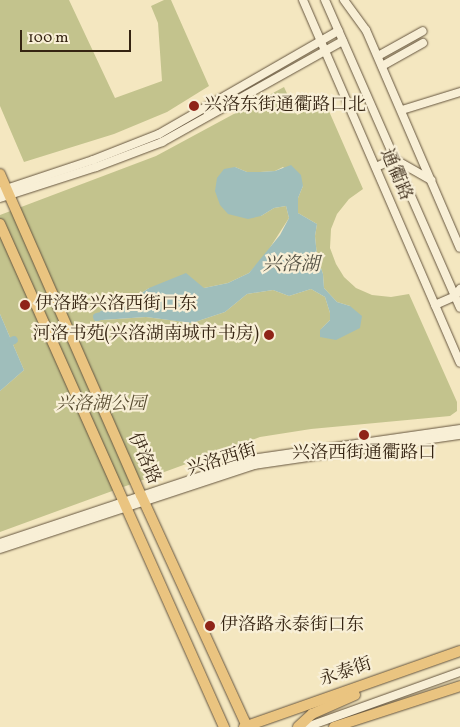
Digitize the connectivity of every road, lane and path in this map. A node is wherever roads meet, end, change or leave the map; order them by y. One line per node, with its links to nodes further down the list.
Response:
1 (303, 0): 7 (street, 通衢路)
2 (325, 0): 5 (street, 通衢路)
3 (344, 0): 10 (street)
4 (423, 31): 10 (street)
5 (338, 32): 6 (street, 通衢路); 7 (street)
6 (343, 41): 9 (street); 14 (street, 通衢路)
7 (321, 42): 9 (street, 通衢路); 18 (street)
8 (423, 44): 11 (street)
9 (325, 51): 15 (street, 通衢路); 18 (street)
10 (378, 56): 11 (street)
11 (382, 66): 13 (street)
12 (460, 92): 13 (street)
13 (402, 110): 17 (street)
14 (394, 159): 15 (street); 17 (street); 22 (street, 通衢路)
15 (376, 167): 23 (street, 通衢路)
16 (0, 174): 18 (main road, 伊洛路)
17 (431, 180): 20 (street)
18 (4, 193): 28 (main road, 伊洛路)
19 (0, 224): 29 (main road, 伊洛路)
20 (460, 248)
21 (460, 289): 22 (street)
22 (455, 296): 23 (street); 24 (street, 通衢路)
23 (435, 305): 25 (street, 通衢路)
24 (460, 308)
25 (460, 362)
26 (460, 429): 28 (street, 兴洛西街)
27 (460, 435): 28 (street, 兴洛西街)
28 (142, 498): 29 (street, 兴洛西街); 36 (main road, 伊洛路)
29 (124, 503): 30 (street, 兴洛西街); 31 (street, 兴洛西街); 37 (main road, 伊洛路)
30 (0, 543)
31 (0, 550)
32 (460, 651): 36 (main road, 永泰街)
33 (460, 659): 38 (main road)
34 (460, 672): 39 (street)
35 (460, 686): 40 (main road)
36 (245, 726)
37 (224, 727)
38 (298, 727)
39 (307, 727)
40 (336, 727)

